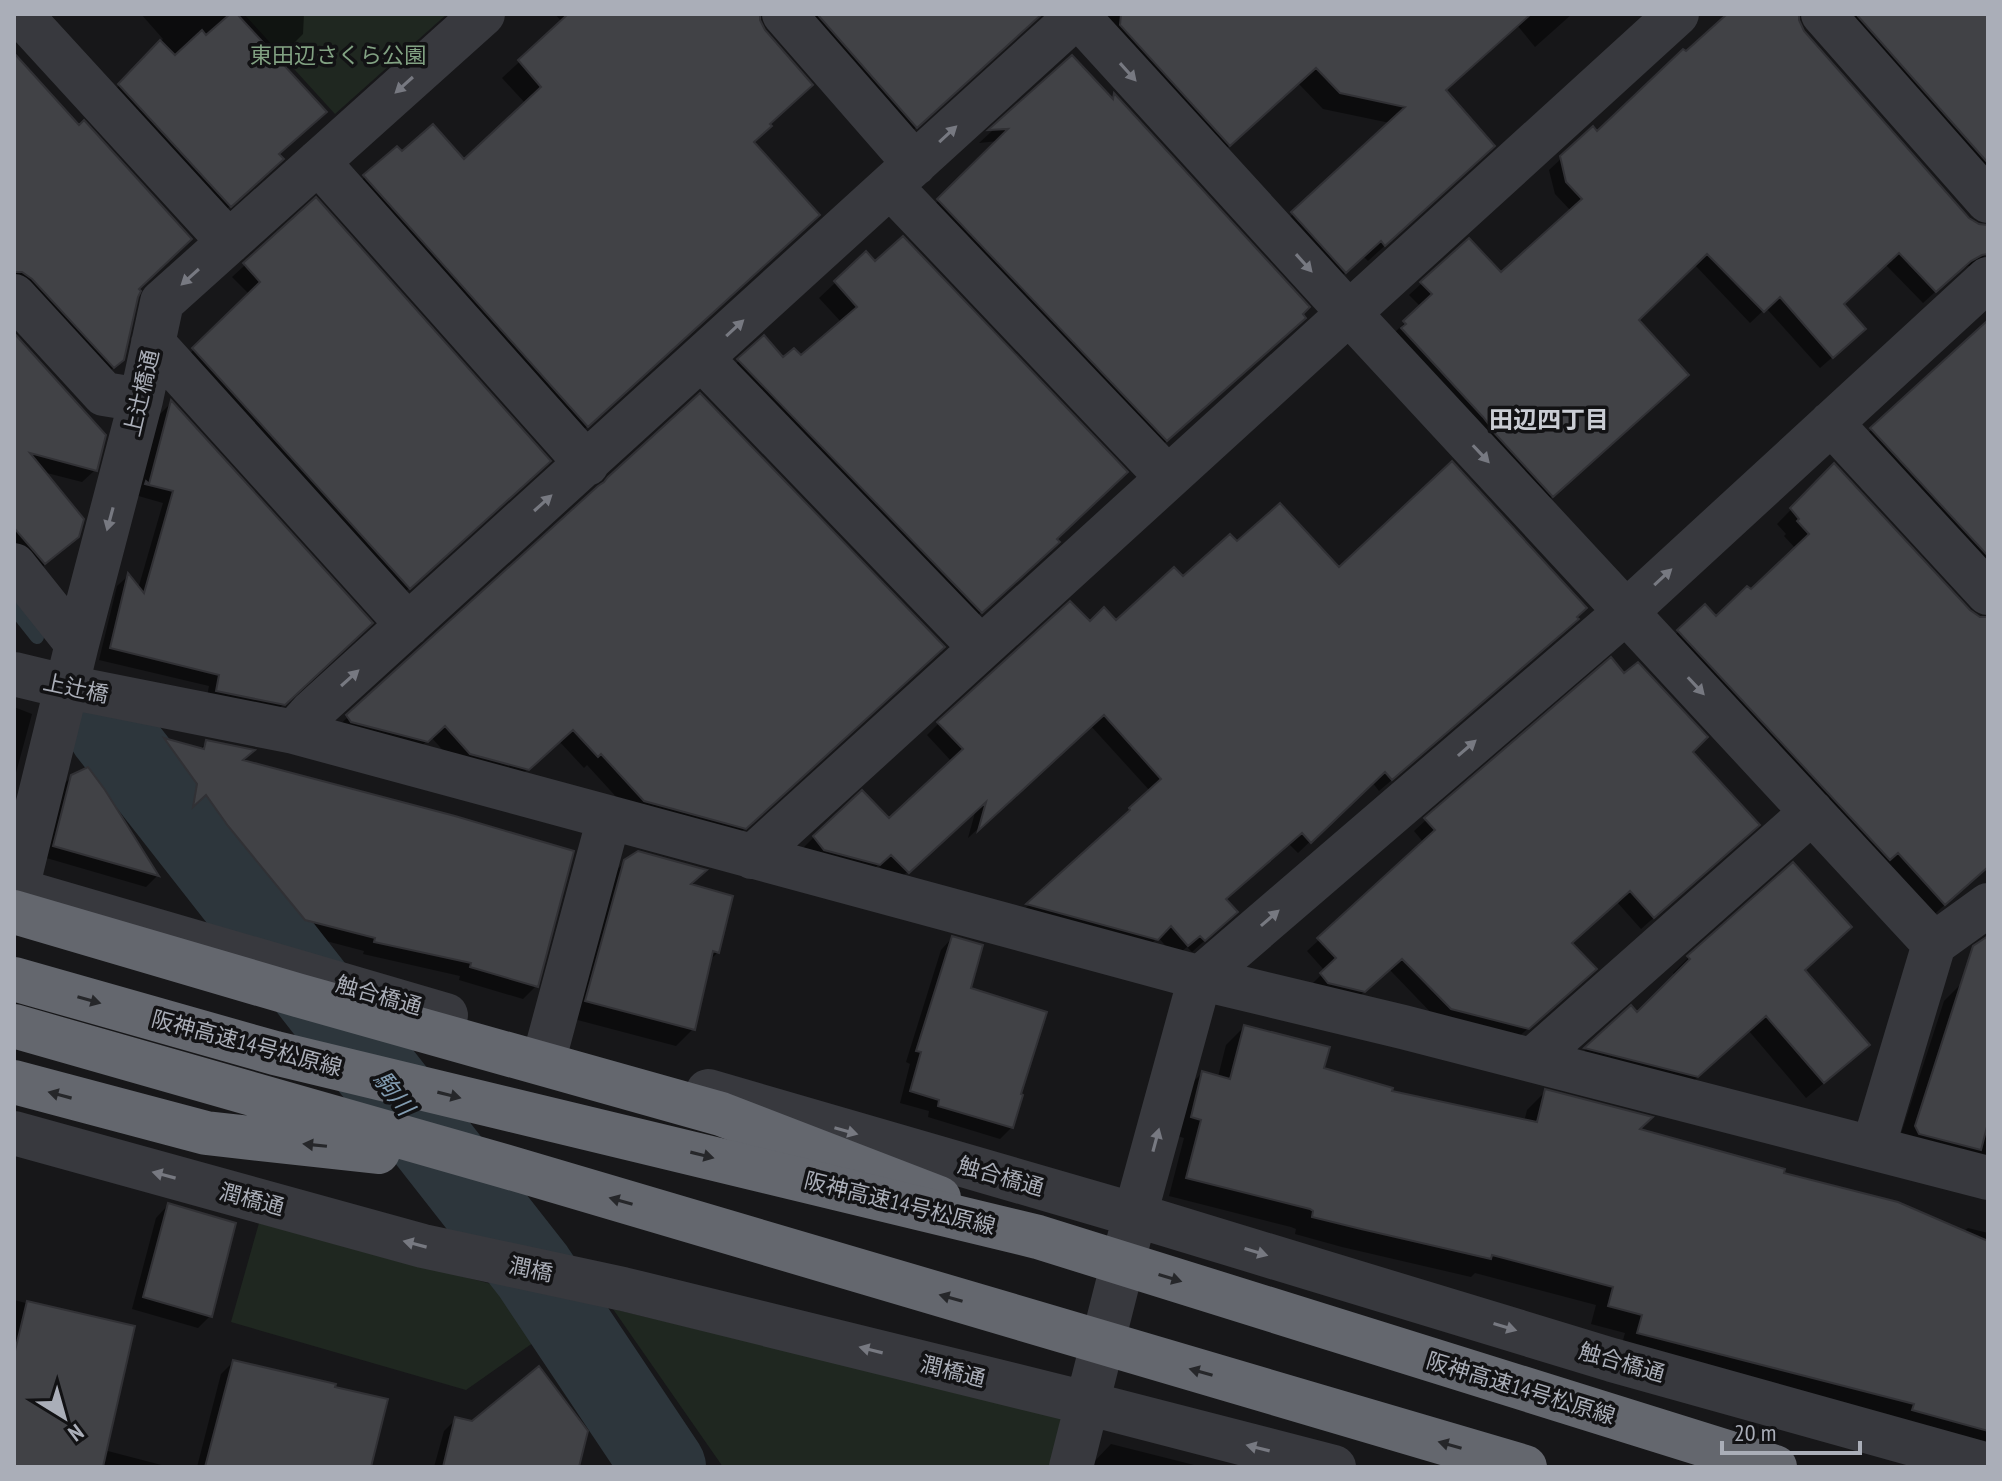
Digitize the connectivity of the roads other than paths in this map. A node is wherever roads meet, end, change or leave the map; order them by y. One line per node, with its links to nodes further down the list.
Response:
1 (20, 14): 10 (street)
2 (483, 14): 7 (street, 上辻橋通, one-way to 7)
3 (784, 14): 8 (street)
4 (1077, 14): 8 (street, one-way to 4); 13 (street, one-way to 13)
5 (1677, 14): 13 (street)
6 (1823, 14): 9 (street)
7 (318, 162): 10 (street, 上辻橋通); 18 (street)
8 (903, 175): 15 (street, one-way to 8); 19 (street)
9 (1988, 201)
10 (229, 242): 14 (street, 上辻橋通, one-way to 14)
11 (1985, 289): 17 (street)
12 (14, 296): 16 (street)
13 (1348, 312): 19 (street); 22 (street, one-way to 22)
14 (153, 343): 16 (street, 上辻橋通); 23 (street)
15 (702, 359): 18 (street); 25 (street)
16 (141, 400): 24 (street, 上辻橋通, one-way to 24)
17 (1831, 423): 21 (street); 22 (street, one-way to 17)
18 (587, 464): 23 (street, one-way to 18)
19 (1167, 477): 25 (street)
20 (14, 565): 24 (street)
21 (1988, 593)
22 (1627, 611): 28 (street, one-way to 28); 34 (street, one-way to 22)
23 (408, 625): 27 (street, one-way to 23)
24 (77, 644): 26 (street, 上辻橋通)
25 (981, 648): 30 (street)
26 (32, 674): 27 (street, 上辻橋); 31 (street, 上辻橋通)
27 (294, 732): 29 (street, 上辻橋)
28 (1812, 812): 33 (street); 38 (street)
29 (609, 818): 30 (street, 上辻橋); 37 (street)
30 (752, 857): 34 (street, 上辻橋)
31 (15, 898): 37 (street, 触合橋通); 45 (highway, bridge)
32 (1988, 905): 33 (street)
33 (1934, 944): 41 (street)
34 (1200, 978): 38 (street, 上辻橋); 44 (street, one-way to 34)
35 (14, 979): 45 (highway, 阪神高速14号松原線, one-way to 45, bridge)
36 (14, 1026): 42 (highway, bridge)
37 (548, 1044): 44 (street, 触合橋通, one-way to 44)
38 (1532, 1060): 41 (street, 上辻橋)
39 (14, 1082): 42 (highway, one-way to 39, bridge)
40 (14, 1133): 46 (street, 潤橋通, one-way to 40)
41 (1873, 1148): 43 (street, 上辻橋)
42 (504, 1166): 52 (highway, one-way to 42, bridge)
43 (1988, 1178)
44 (1135, 1215): 48 (street); 49 (street, 触合橋通, one-way to 49)
45 (1038, 1237): 53 (highway, 阪神高速14号松原線, one-way to 53, bridge)
46 (491, 1261): 47 (street, 潤橋)
47 (572, 1278): 48 (street, 潤橋通, one-way to 47)
48 (1086, 1403): 50 (street); 51 (street, 潤橋通, one-way to 48)
49 (1988, 1465)
50 (1071, 1467)
51 (1334, 1467)
52 (1525, 1467)
53 (1775, 1467)

